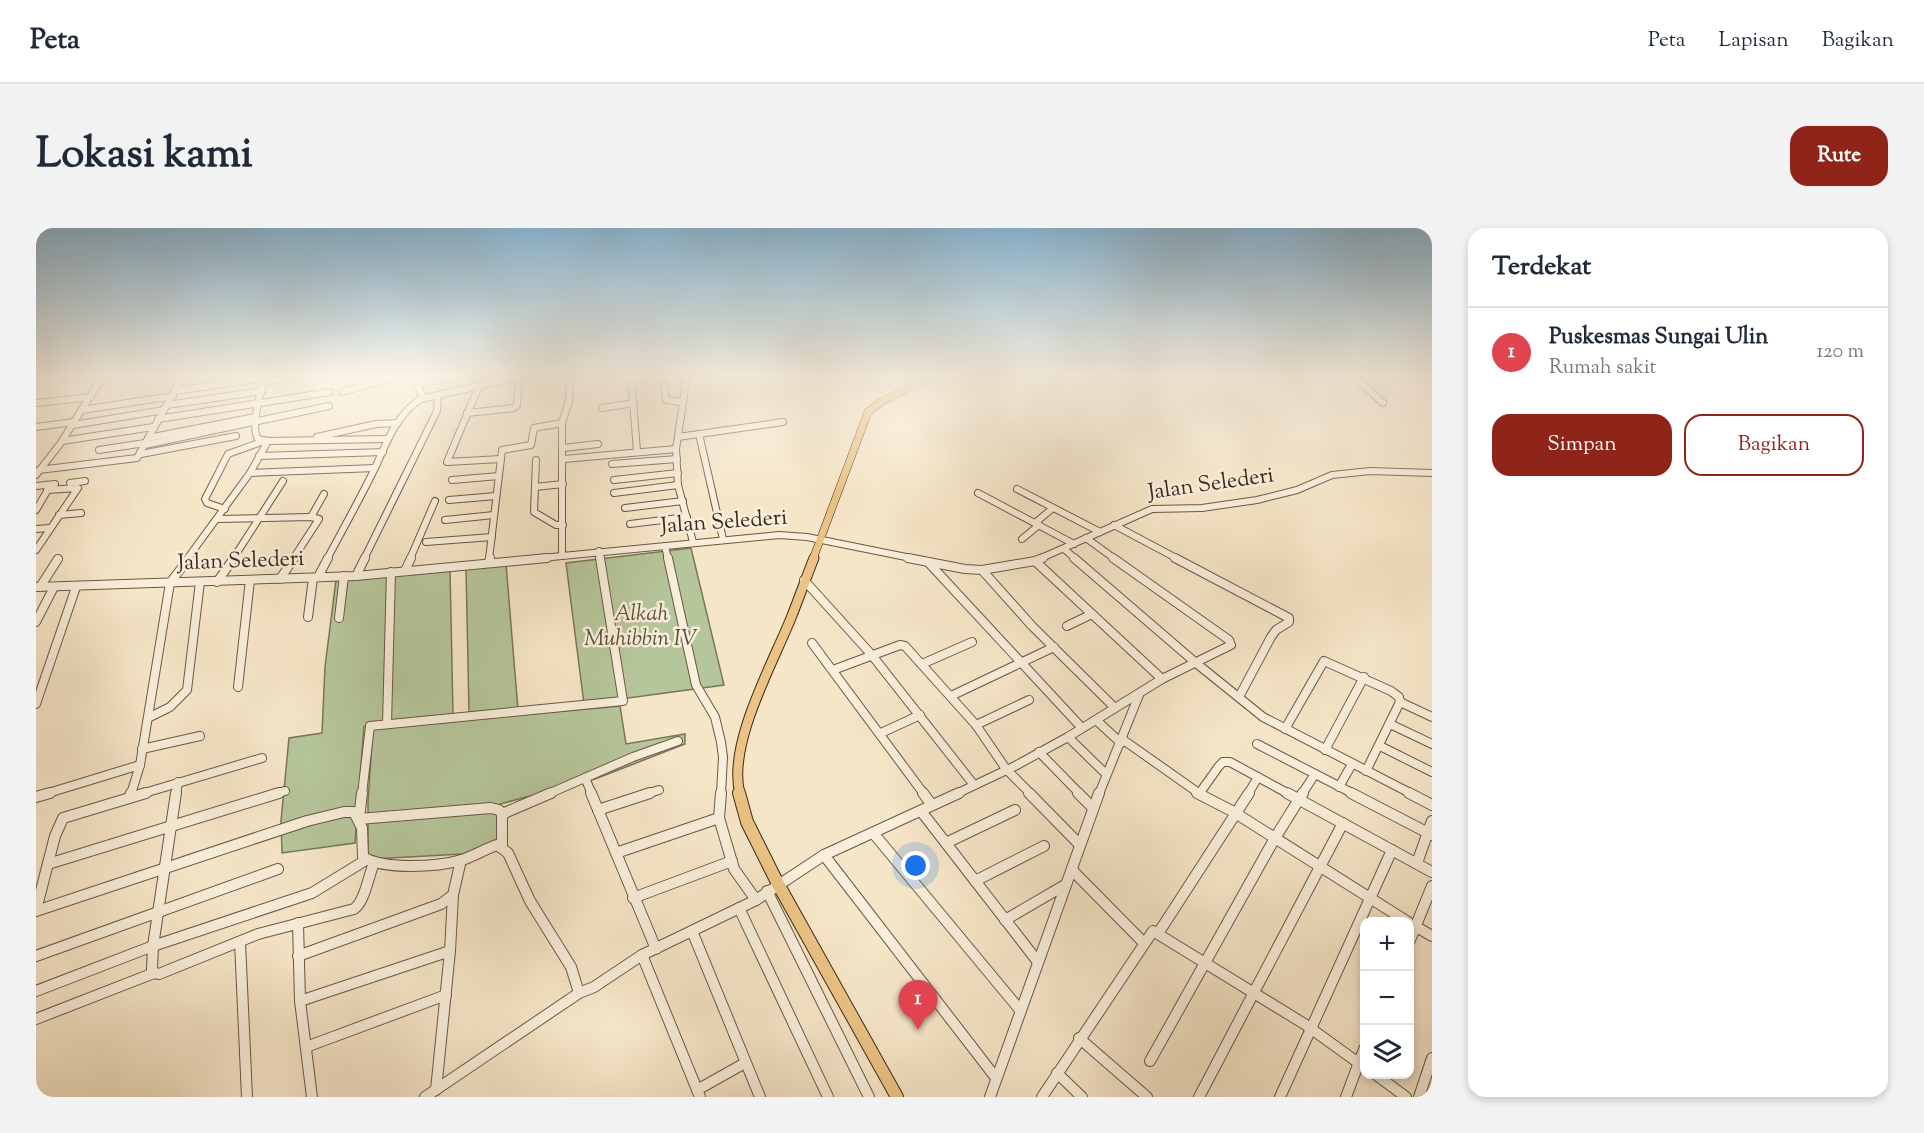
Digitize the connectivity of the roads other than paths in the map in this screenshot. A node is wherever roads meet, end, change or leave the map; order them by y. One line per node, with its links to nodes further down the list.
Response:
1 (78, 417): 15 (street)
2 (113, 417): 15 (street)
3 (175, 417): 12 (street)
4 (271, 417): 13 (street)
5 (402, 417): 16 (street)
6 (434, 417): 104 (street)
7 (466, 417): 36 (street)
8 (564, 417): 17 (street)
9 (634, 417): 32 (street)
10 (680, 417): 22 (street)
11 (866, 417): 87 (main road)
12 (158, 419): 19 (street)
13 (257, 419): 25 (street); 27 (street)
14 (783, 422): 20 (street)
15 (74, 423): 18 (street); 24 (street)
16 (398, 423): 23 (street); 26 (street)
17 (562, 423): 29 (street); 36 (street)
18 (36, 427)
19 (153, 427): 24 (street); 27 (street)
20 (699, 434): 22 (street); 85 (street)
21 (236, 436): 34 (street)
22 (678, 437): 30 (street)
23 (387, 439): 26 (street); 33 (street)
24 (62, 441): 42 (street)
25 (266, 441): 26 (street); 35 (street); 66 (street)
26 (301, 441)
27 (146, 442): 31 (street); 34 (street)
28 (598, 444): 29 (street)
29 (563, 448): 37 (street)
30 (676, 449): 32 (street); 38 (street)
31 (99, 450)
32 (637, 451): 37 (street)
33 (383, 452): 35 (street); 41 (street)
34 (141, 454): 42 (street)
35 (259, 456): 43 (street)
36 (501, 459): 46 (street)
37 (564, 459): 51 (street)
38 (677, 459): 40 (street); 44 (street)
39 (536, 460): 54 (street)
40 (612, 464)
41 (375, 468): 43 (street); 105 (street)
42 (37, 472)
43 (250, 472): 66 (street)
44 (678, 473): 48 (street); 52 (street)
45 (1432, 473): 79 (street, Jalan Selederi)
46 (499, 476): 47 (street); 60 (street)
47 (452, 480)
48 (614, 480)
49 (85, 481): 55 (street)
50 (283, 481): 71 (street)
51 (563, 484): 54 (street); 78 (street)
52 (678, 485): 57 (street); 63 (street)
53 (36, 486): 55 (street)
54 (535, 487): 78 (street)
55 (49, 488): 67 (street); 69 (street)
56 (1017, 489): 65 (street)
57 (614, 493)
58 (978, 493): 77 (street)
59 (324, 494): 72 (street)
60 (496, 496): 61 (street); 70 (street)
61 (449, 500)
62 (435, 501): 101 (street)
63 (683, 501): 64 (street); 73 (street)
64 (624, 508)
65 (1053, 508): 77 (street); 82 (street)
66 (225, 509): 74 (street)
67 (36, 510)
68 (81, 513): 69 (street)
69 (59, 515): 80 (street)
70 (494, 516): 75 (street); 83 (street)
71 (262, 517): 72 (street); 74 (street); 110 (street)
72 (311, 517): 106 (street)
73 (687, 517): 76 (street); 89 (street)
74 (217, 519): 111 (street)
75 (445, 520)
76 (630, 524)
77 (1037, 524): 86 (street); 90 (street)
78 (563, 525): 95 (street)
79 (1114, 525): 82 (street, Jalan Selederi); 133 (street)
80 (50, 528): 81 (street); 93 (street)
81 (36, 529)
82 (1100, 532): 84 (street, Jalan Selederi)
83 (492, 537): 88 (street); 99 (street)
84 (1086, 538): 90 (street, Jalan Selederi); 125 (street)
85 (723, 539): 87 (street, Jalan Selederi); 89 (street, Jalan Selederi)
86 (1022, 539)
87 (821, 540): 97 (street, Jalan Selederi); 108 (main road)
88 (426, 542)
89 (693, 542): 91 (street, Jalan Selederi)
90 (1074, 544): 92 (street, Jalan Selederi)
91 (665, 546): 94 (street, Jalan Selederi); 185 (street)
92 (1064, 549): 98 (street, Jalan Selederi); 125 (street)
93 (36, 550)
94 (599, 551): 95 (street, Jalan Selederi); 142 (street)
95 (562, 554): 99 (street, Jalan Selederi)
96 (58, 559): 113 (street)
97 (928, 561): 100 (street, Jalan Selederi); 124 (street)
98 (1035, 561): 100 (street, Jalan Selederi); 115 (street)
99 (489, 562): 101 (street, Jalan Selederi)
100 (982, 570): 122 (street)
101 (405, 571): 102 (street, Jalan Selederi)
102 (391, 572): 104 (street, Jalan Selederi); 142 (street)
103 (344, 576): 104 (street, Jalan Selederi); 105 (street, Jalan Selederi); 117 (street)
104 (356, 576)
105 (315, 577): 106 (street, Jalan Selederi); 116 (street)
106 (280, 579): 107 (street, Jalan Selederi)
107 (250, 580): 110 (street, Jalan Selederi); 130 (street)
108 (804, 580): 123 (street); 211 (main road)
109 (200, 582): 110 (street, Jalan Selederi); 111 (street, Jalan Selederi); 140 (street)
110 (217, 582)
111 (170, 583): 112 (street, Jalan Selederi); 140 (street)
112 (76, 586): 114 (street, Jalan Selederi); 136 (street)
113 (38, 587): 114 (street, Jalan Selederi)
114 (54, 587): 118 (street)
115 (1092, 614): 119 (street); 129 (street)
116 (309, 617)
117 (339, 618)
118 (36, 622)
119 (1067, 626)
120 (972, 642): 126 (street)
121 (812, 643): 127 (street)
122 (1054, 647): 124 (street); 137 (street)
123 (871, 654): 126 (street); 127 (street); 138 (street)
124 (1022, 663): 132 (street); 145 (street)
125 (1196, 663): 129 (street); 133 (street)
126 (922, 664): 132 (street)
127 (833, 670): 147 (street)
128 (1364, 677): 135 (street); 146 (street); 156 (street)
129 (1162, 679): 131 (street)
130 (238, 687)
131 (1139, 694): 137 (street); 151 (street)
132 (951, 696): 144 (street)
133 (1239, 697): 146 (street)
134 (1029, 700): 144 (street)
135 (1400, 702): 139 (street); 143 (street)
136 (36, 704)
137 (1114, 707): 141 (street)
138 (920, 716): 147 (street); 169 (street)
139 (1432, 717)
140 (148, 718): 155 (street)
141 (1096, 720): 145 (street); 151 (street)
142 (387, 723): 186 (street)
143 (1390, 724): 153 (street); 154 (street)
144 (976, 725): 161 (street)
145 (1082, 728): 149 (street)
146 (1285, 729): 156 (street)
147 (881, 733): 177 (street)
148 (200, 736): 155 (street)
149 (1068, 737): 157 (street); 164 (street)
150 (678, 741): 167 (street)
151 (1122, 741): 164 (street); 173 (street)
152 (1257, 744): 165 (street)
153 (1432, 744)
154 (1380, 746): 162 (street); 163 (street)
155 (142, 749): 160 (street)
156 (1325, 750): 159 (street)
157 (1039, 752): 161 (street); 179 (street)
158 (262, 758): 168 (street)
159 (1352, 764): 162 (street); 170 (street)
160 (140, 765): 174 (street); 175 (street)
161 (1006, 769): 169 (street); 194 (street)
162 (1366, 771): 178 (street)
163 (1432, 772)
164 (1106, 774): 179 (street)
165 (1315, 774): 170 (street); 176 (street)
166 (1257, 777): 173 (street); 176 (street); 184 (street)
167 (585, 778): 180 (street); 183 (street)
168 (178, 782): 174 (street); 189 (street)
169 (974, 785): 177 (street)
170 (1339, 787): 190 (street)
171 (659, 790): 180 (street)
172 (285, 791): 189 (street)
173 (1199, 794): 184 (street)
174 (130, 796): 204 (street)
175 (36, 797)
176 (1301, 800): 188 (street); 192 (street)
177 (932, 805): 182 (street)
178 (1432, 805)
179 (1093, 808): 194 (street)
180 (598, 810): 198 (street)
181 (1015, 810): 193 (street)
182 (921, 811): 191 (street); 193 (street)
183 (502, 814): 186 (street); 196 (street)
184 (1237, 814): 192 (street); 228 (street)
185 (719, 818): 198 (street); 201 (street)
186 (359, 819): 202 (street); 206 (street)
187 (1432, 821): 190 (street)
188 (1343, 823): 197 (street); 205 (street)
189 (172, 825): 204 (street); 206 (street)
190 (1430, 833): 203 (street)
191 (874, 834): 199 (street); 246 (street)
192 (1275, 838): 205 (street); 239 (street)
193 (946, 843): 210 (street)
194 (1080, 845): 208 (street)
195 (1044, 846): 210 (street)
196 (502, 847): 200 (street); 243 (street)
197 (1392, 850): 203 (street); 217 (street)
198 (616, 853): 216 (street)
199 (824, 855): 211 (street); 257 (street)
200 (461, 860): 202 (street); 215 (street)
201 (732, 861): 216 (street); 218 (street)
202 (370, 862): 225 (street); 232 (street)
203 (1417, 863): 209 (street)
204 (48, 864): 220 (street)
205 (1320, 867): 217 (street); 242 (street)
206 (165, 868): 220 (street); 221 (street)
207 (278, 869): 221 (street)
208 (1072, 870): 212 (street); 231 (street)
209 (1432, 872)
210 (975, 881): 224 (street)
211 (778, 884): 214 (street); 267 (main road)
212 (1065, 885): 224 (street); 238 (street)
213 (1432, 886): 223 (street)
214 (766, 891): 218 (street); 266 (street)
215 (453, 896): 234 (street); 237 (street)
216 (633, 898): 233 (street)
217 (1370, 898): 222 (street); 248 (street)
218 (756, 900): 219 (street)
219 (739, 908): 227 (street); 265 (street)
220 (36, 910)
221 (159, 912): 232 (street); 236 (street)
222 (1401, 917)
223 (1414, 918)
224 (1005, 921): 238 (street)
225 (298, 923): 230 (street); 237 (street)
226 (1414, 925): 229 (street)
227 (692, 932): 233 (street); 253 (street)
228 (1159, 932): 231 (street); 239 (street)
229 (1432, 936)
230 (240, 942): 240 (street); 261 (street)
231 (1143, 942): 249 (street)
232 (153, 946): 240 (street); 241 (street)
233 (656, 949): 235 (street)
234 (450, 951): 244 (street); 245 (street)
235 (642, 955): 243 (street); 260 (street)
236 (36, 956)
237 (298, 956): 245 (street)
238 (1038, 962): 246 (street)
239 (1206, 962): 242 (street); 252 (street)
240 (154, 973): 247 (street)
241 (36, 992)
242 (1254, 992): 248 (street); 272 (street)
243 (579, 993): 259 (street)
244 (446, 995): 250 (street); 259 (street)
245 (300, 1000): 250 (street)
246 (1020, 1010): 257 (street)
247 (36, 1019)
248 (1311, 1028): 254 (street); 273 (street)
249 (1080, 1038): 256 (street); 271 (street)
250 (306, 1047): 262 (street)
251 (1432, 1058): 276 (street)
252 (1150, 1061)
253 (746, 1063): 260 (street); 264 (street)
254 (1360, 1064)
255 (1360, 1069): 274 (street)
256 (1057, 1073): 269 (street); 270 (street)
257 (996, 1078): 268 (street)
258 (1382, 1079): 275 (street)
259 (436, 1090): 263 (street)
260 (699, 1094)
261 (247, 1097)
262 (312, 1097)
263 (425, 1097)
264 (760, 1097)
265 (828, 1097)
266 (870, 1097)
267 (897, 1097)
268 (990, 1097)
269 (1042, 1097)
270 (1082, 1097)
271 (1146, 1097)
272 (1199, 1097)
273 (1280, 1097)
274 (1346, 1097)
275 (1406, 1097)
276 (1419, 1097)

